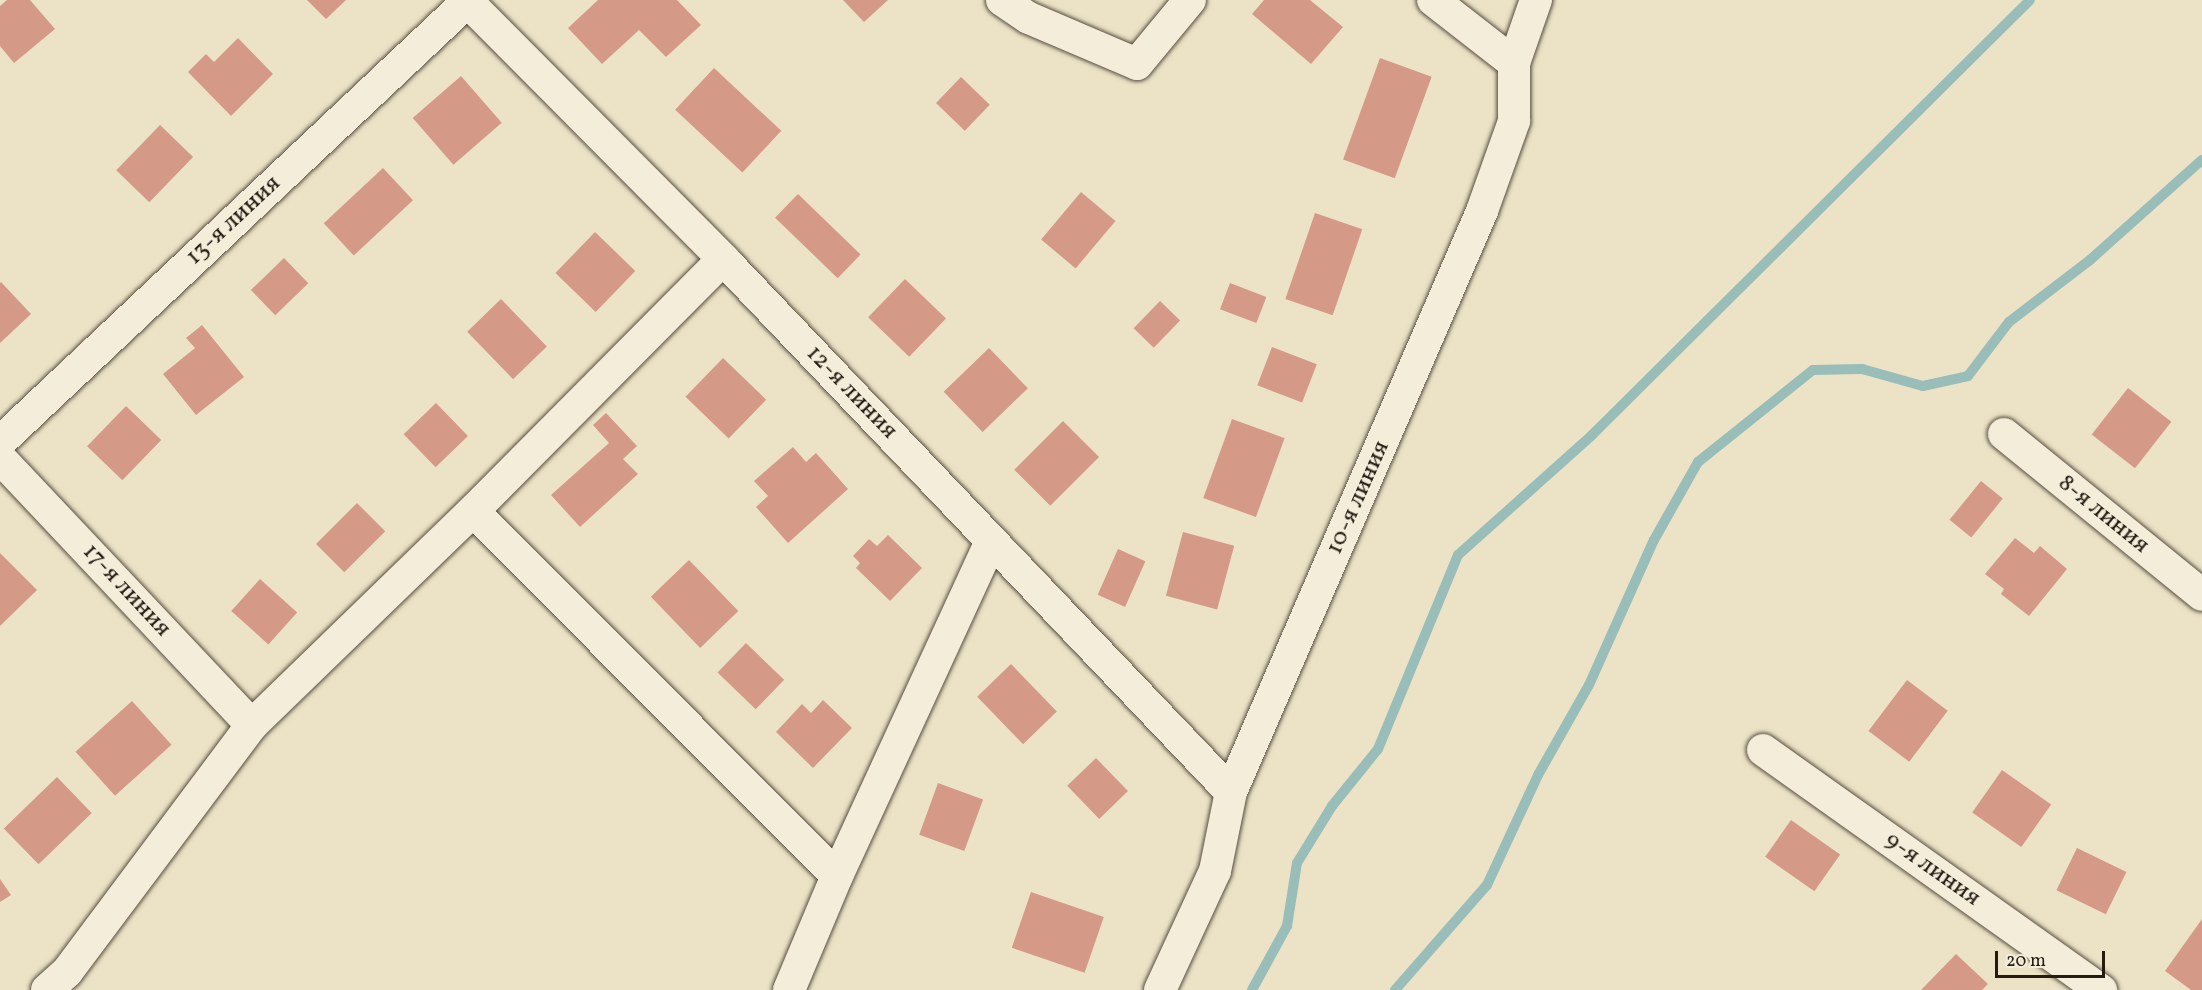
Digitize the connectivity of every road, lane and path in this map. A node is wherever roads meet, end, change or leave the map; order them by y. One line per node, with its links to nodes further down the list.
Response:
1 (467, 0): 7 (street, 12-я линия); 9 (street, 13-я линия)
2 (1002, 0): 3 (street)
3 (1190, 0)
4 (1433, 0): 6 (street)
5 (1536, 0): 6 (street, 10-я линия)
6 (1514, 63): 16 (street, 10-я линия)
7 (723, 259): 11 (street); 12 (street, 12-я линия)
8 (2004, 434): 13 (street, 8-я линия)
9 (0, 442)
10 (0, 458): 14 (street, 17-я линия)
11 (473, 511): 14 (street); 17 (street)
12 (991, 541): 16 (street, 12-я линия); 17 (street)
13 (2202, 595)
14 (252, 725): 18 (street)
15 (1763, 750): 21 (street, 9-я линия)
16 (1231, 792): 20 (street, 10-я линия)
17 (837, 876): 19 (street)
18 (47, 990)
19 (789, 990)
20 (1160, 990)
21 (2101, 990)

